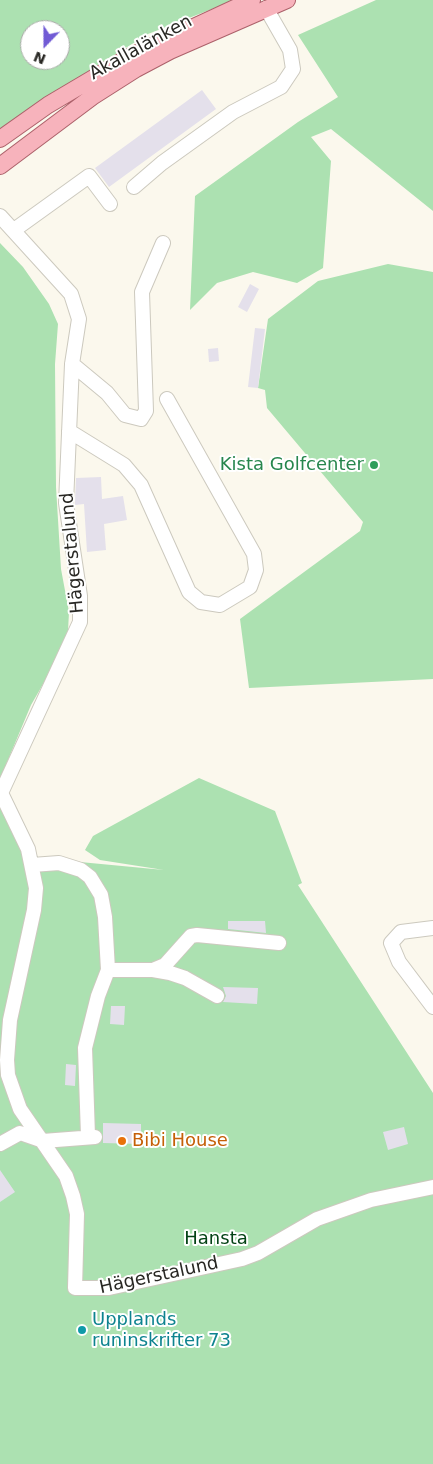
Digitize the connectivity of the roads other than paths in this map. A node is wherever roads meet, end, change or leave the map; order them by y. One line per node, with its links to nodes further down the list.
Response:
1 (287, 0): 2 (main road, Akallalänken)
2 (259, 4): 3 (main road, Akallalänken); 4 (main road, Akallalänken); 5 (street)
3 (0, 139)
4 (0, 166)
5 (134, 187)
6 (110, 204): 8 (street)
7 (0, 216): 8 (street, Hägerstalund)
8 (14, 230): 10 (street, Hägerstalund)
9 (163, 243): 10 (street)
10 (72, 364): 12 (street, Hägerstalund)
11 (168, 399): 12 (street)
12 (69, 431): 13 (street, Hägerstalund)
13 (32, 865): 16 (street); 20 (street, Hägerstalund)
14 (433, 928): 19 (street)
15 (279, 943): 17 (street)
16 (108, 970): 17 (street); 20 (street)
17 (153, 970): 18 (street)
18 (217, 996)
19 (433, 1007)
20 (43, 1141): 21 (street); 22 (street, Hägerstalund)
21 (0, 1144)
22 (433, 1187)

